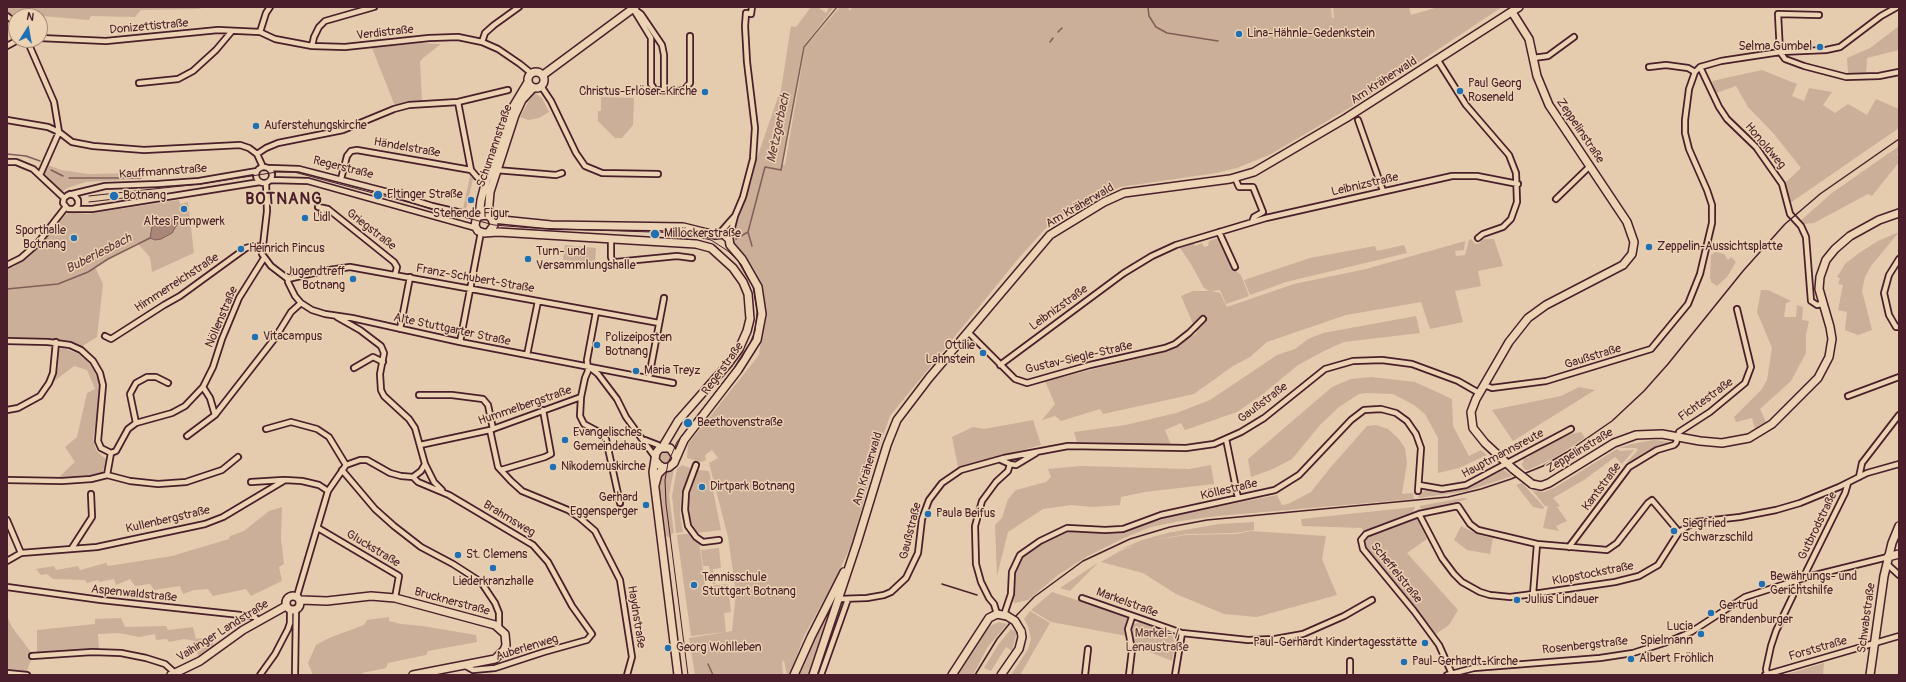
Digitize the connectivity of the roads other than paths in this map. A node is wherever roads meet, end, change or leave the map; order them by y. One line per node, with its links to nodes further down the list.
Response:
1 (270, 7): 11 (street)
2 (374, 7): 18 (street)
3 (519, 7): 16 (street)
4 (633, 7): 15 (street); 17 (street); 28 (main road)
5 (752, 7): 68 (street)
6 (1519, 7): 8 (main road, Am Kräherwald)
7 (1897, 7): 20 (street)
8 (1512, 12): 21 (main road, Zeppelinstraße); 22 (main road, Am Kräherwald)
9 (1819, 15): 20 (street)
10 (232, 31): 11 (street, Donizettistraße); 14 (street, Donizettistraße); 30 (street)
11 (260, 32): 18 (street, Verdistraße)
12 (690, 36): 34 (street)
13 (1574, 37): 21 (street)
14 (48, 38)
15 (659, 40): 17 (street); 34 (street)
16 (482, 42): 18 (street, Verdistraße); 27 (street, Verdistraße)
17 (651, 43): 34 (street)
18 (312, 46)
19 (31, 48): 38 (street)
20 (1780, 52): 23 (street); 26 (street)
21 (1533, 58): 41 (main road, Zeppelinstraße)
22 (1437, 60): 50 (main road, Am Kräherwald); 56 (street)
23 (1700, 67): 25 (street); 93 (street, Honoldweg)
24 (1649, 68): 25 (street)
25 (1695, 72): 118 (street, Gaußstraße)
26 (1899, 72)
27 (530, 73): 28 (main road); 29 (main road)
28 (543, 75): 31 (main road)
29 (528, 82): 32 (main road); 53 (main road, Schumannstraße)
30 (139, 83)
31 (541, 86): 32 (main road); 48 (street)
32 (533, 88): 45 (main road, Schumannstraße)
33 (508, 90): 35 (street)
34 (664, 90)
35 (458, 102): 39 (street); 44 (street)
36 (7, 120): 38 (street)
37 (1358, 120): 57 (street)
38 (59, 132): 39 (street); 49 (street)
39 (257, 154): 42 (street)
40 (7, 162): 49 (street)
41 (1590, 166): 60 (street); 118 (main road, Zeppelinstraße)
42 (263, 167): 43 (street); 46 (street)
43 (270, 168): 51 (street, Regerstraße); 52 (street)
44 (471, 170): 51 (street, Händelstraße); 53 (street, Händelstraße)
45 (496, 170): 47 (street); 69 (main road, Schumannstraße)
46 (257, 171): 54 (street); 58 (street, Kauffmannstraße)
47 (562, 173)
48 (658, 174)
49 (40, 175): 59 (street)
50 (1235, 178): 70 (street); 101 (main road, Am Kräherwald)
51 (341, 179): 66 (street, Regerstraße)
52 (271, 180): 55 (street); 71 (street, Regerstraße)
53 (486, 181): 61 (main road, Schumannstraße)
54 (260, 182): 55 (street); 63 (street, Kauffmannstraße)
55 (266, 183): 78 (street)
56 (1518, 184): 57 (street, Leibnizstraße); 76 (street)
57 (1383, 191): 70 (street, Leibnizstraße)
58 (70, 194): 59 (street, Kauffmannstraße); 63 (street)
59 (64, 198): 62 (street)
60 (1556, 199)
61 (480, 204): 66 (street, Schumannstraße); 67 (main road, Schumannstraße)
62 (65, 208): 63 (street, Kauffmannstraße); 84 (street)
63 (74, 209)
64 (1899, 213): 93 (main road, Zeppelinstraße)
65 (322, 214): 86 (street, Griegstraße)
66 (469, 214): 67 (street, Regerstraße)
67 (479, 216): 69 (main road); 71 (main road)
68 (735, 216): 74 (street); 77 (street)
69 (490, 217): 72 (main road); 74 (main road, Regerstraße)
70 (1252, 222): 73 (street, Leibnizstraße)
71 (479, 230): 72 (main road); 89 (street)
72 (489, 232): 75 (main road, Regerstraße)
73 (1219, 232): 85 (street); 108 (street, Leibnizstraße)
74 (717, 234): 77 (main road, Regerstraße); 79 (main road)
75 (611, 238): 79 (main road, Regerstraße); 82 (street)
76 (1478, 238)
77 (730, 242): 80 (main road); 141 (main road, Regerstraße)
78 (262, 247): 81 (street); 102 (street, Himmerreichstraße)
79 (711, 248): 80 (main road, Regerstraße)
80 (719, 254): 137 (main road, Regerstraße)
81 (264, 258): 88 (street); 119 (street, Nöllenstraße)
82 (692, 258)
83 (1899, 258): 99 (street)
84 (7, 265)
85 (1235, 267)
86 (395, 275): 87 (street, Franz-Schubert-Straße); 88 (street, Franz-Schubert-Straße)
87 (410, 277): 89 (street, Franz-Schubert-Straße); 100 (street)
88 (288, 278): 92 (street)
89 (470, 288): 91 (street, Franz-Schubert-Straße); 105 (street)
90 (664, 298): 98 (street)
91 (538, 300): 95 (street, Franz-Schubert-Straße); 106 (street)
92 (301, 303): 96 (street, Alte Stuttgarter Straße); 126 (street)
93 (1822, 304): 133 (main road, Zeppelinstraße)
94 (1737, 309): 133 (street, Fichtestraße)
95 (596, 312): 98 (street, Franz-Schubert-Straße); 109 (street, Hummelbergstraße)
96 (337, 317): 100 (street, Alte Stuttgarter Straße); 107 (street)
97 (1203, 320): 108 (street, Gustav-Siegle-Straße)
98 (659, 323): 114 (street)
99 (1898, 328)
100 (400, 329): 105 (street, Alte Stuttgarter Straße)
101 (968, 332): 108 (street, Gustav-Siegle-Straße); 179 (main road, Am Kräherwald)
102 (105, 336)
103 (7, 341): 104 (street)
104 (56, 342): 124 (street); 139 (street)
105 (460, 342): 106 (street, Alte Stuttgarter Straße)
106 (527, 355): 109 (street, Alte Stuttgarter Straße)
107 (383, 362): 111 (street); 136 (street)
108 (1000, 365)
109 (588, 366): 110 (street, Alte Stuttgarter Straße); 112 (street); 115 (street, Hummelbergstraße)
110 (600, 367): 112 (street); 114 (street, Alte Stuttgarter Straße)
111 (354, 368)
112 (598, 374): 115 (street); 134 (street)
113 (1899, 376): 122 (street)
114 (649, 377): 117 (street, Alte Stuttgarter Straße)
115 (584, 378): 123 (street, Hummelbergstraße)
116 (168, 383): 128 (street)
117 (673, 383)
118 (1484, 385): 120 (main road, Zeppelinstraße)
119 (203, 387): 126 (street); 128 (street, Nöllenstraße)
120 (1479, 393): 135 (street, Gaußstraße); 149 (main road, Zeppelinstraße)
121 (418, 395): 131 (street, Haydnstraße)
122 (1848, 396)
123 (581, 397): 125 (street, Hummelbergstraße); 167 (street)
124 (7, 410)
125 (543, 410): 131 (street, Hummelbergstraße); 152 (street)
126 (215, 415): 132 (street)
127 (1899, 415): 155 (street)
128 (136, 423): 139 (street)
129 (266, 429): 147 (street)
130 (1571, 429): 149 (street, Hauptmannsreute)
131 (492, 430): 136 (street, Hummelbergstraße); 152 (street, Haydnstraße)
132 (188, 436)
133 (1678, 437): 149 (main road, Zeppelinstraße, bridge); 175 (street, Kantstraße)
134 (643, 439): 137 (street); 142 (street)
135 (1226, 439): 138 (street, Gaußstraße); 166 (street)
136 (420, 445): 144 (street)
137 (661, 446): 141 (main road); 142 (main road)
138 (1039, 451): 143 (street, Gaußstraße); 145 (street)
139 (111, 453): 153 (street)
140 (238, 457): 153 (street)
141 (676, 457): 150 (main road)
142 (655, 459): 150 (main road); 161 (main road)
143 (1000, 460): 145 (street); 191 (street, Gaußstraße)
144 (425, 464): 154 (street); 164 (street, Brahmsweg)
145 (1010, 464): 195 (street)
146 (1899, 464): 155 (street, Klopstockstraße)
147 (346, 465): 151 (street, Vaihinger Landstraße); 154 (street)
148 (696, 465): 173 (street)
149 (1511, 466): 160 (street, Hauptmannsreute)
150 (664, 468): 161 (main road)
151 (342, 470): 162 (street, Vaihinger Landstraße); 199 (street)
152 (501, 470): 216 (street, Haydnstraße)
153 (107, 476): 156 (street)
154 (413, 477): 164 (street, Brahmsweg)
155 (1859, 477): 159 (street, Klopstockstraße)
156 (7, 480)
157 (285, 480): 158 (street); 162 (street); 176 (street, Kullenbergstraße)
158 (251, 482)
159 (1848, 483): 172 (street, Klopstockstraße); 183 (street, Gutbrodstraße)
160 (1419, 485): 163 (street, Köllestraße); 166 (street, Köllestraße)
161 (655, 487): 217 (main road)
162 (328, 491): 171 (street, Vaihinger Landstraße)
163 (1418, 491)
164 (444, 492): 201 (street, Brahmsweg)
165 (91, 494): 176 (street)
166 (1238, 498): 195 (street, Köllestraße)
167 (620, 504)
168 (1419, 514): 174 (street); 186 (street, Klopstockstraße); 210 (street, Scheffelstraße)
169 (7, 520): 177 (street)
170 (1899, 526): 181 (main road, Schwabstraße)
171 (318, 528): 187 (street, Vaihinger Landstraße); 188 (street, Gluckstraße)
172 (1679, 532): 175 (street); 186 (street, Klopstockstraße)
173 (719, 540)
174 (1537, 544): 175 (street); 186 (street)
175 (1569, 547)
176 (72, 548): 177 (street, Kullenbergstraße)
177 (21, 553): 180 (street, Kullenbergstraße)
178 (1899, 554): 181 (main road, Rosenbergstraße)
179 (851, 560): 190 (main road, Am Kräherwald); 193 (main road)
180 (7, 561)
181 (1887, 561): 182 (street); 183 (street, Rosenbergstraße); 203 (main road, Schwabstraße)
182 (1899, 575)
183 (1807, 577): 184 (street, Rosenbergstraße)
184 (1796, 581): 210 (street, Rosenbergstraße); 211 (street)
185 (7, 587): 197 (street, Aspenwaldstraße)
186 (1533, 594)
187 (299, 598): 188 (main road, Brucknerstraße); 194 (main road, Vaihinger Landstraße); 194 (main road, Vaihinger Landstraße)
188 (395, 598): 199 (main road, Brucknerstraße)
189 (1082, 598): 196 (street, Markelstraße)
190 (839, 599): 191 (street, Gaußstraße); 193 (main road); 219 (main road, Am Kräherwald)
191 (848, 599): 220 (street)
192 (1372, 600): 200 (street, Markelstraße)
193 (828, 604): 218 (main road)
194 (291, 608): 197 (main road, Vaihinger Landstraße); 198 (street)
195 (1003, 615): 221 (main road); 222 (main road, bridge)
196 (1132, 617): 200 (street, Markelstraße); 224 (street)
197 (258, 621): 209 (main road, Vaihinger Landstraße)
198 (292, 623): 213 (street); 214 (street)
199 (499, 627): 207 (main road, Brucknerstraße)
200 (1182, 633): 225 (street)
201 (592, 634): 207 (street, Auberlenweg)
202 (1899, 636): 203 (street, Forststraße)
203 (1875, 643): 211 (street, Forststraße); 227 (main road, Schwabstraße)
204 (1088, 649): 223 (street)
205 (32, 656): 209 (street)
206 (1350, 661): 226 (street)
207 (464, 665): 215 (main road, Brucknerstraße)
208 (7, 673): 212 (street)
209 (173, 674)
210 (1450, 674)
211 (1769, 674)
212 (26, 675)
213 (260, 675)
214 (294, 675)
215 (413, 675)
216 (627, 675)
217 (678, 675)
218 (794, 675)
219 (813, 675)
220 (821, 675)
221 (952, 675)
222 (1001, 675)
223 (1085, 675)
224 (1129, 675)
225 (1175, 675)
226 (1350, 675)
227 (1870, 675)

